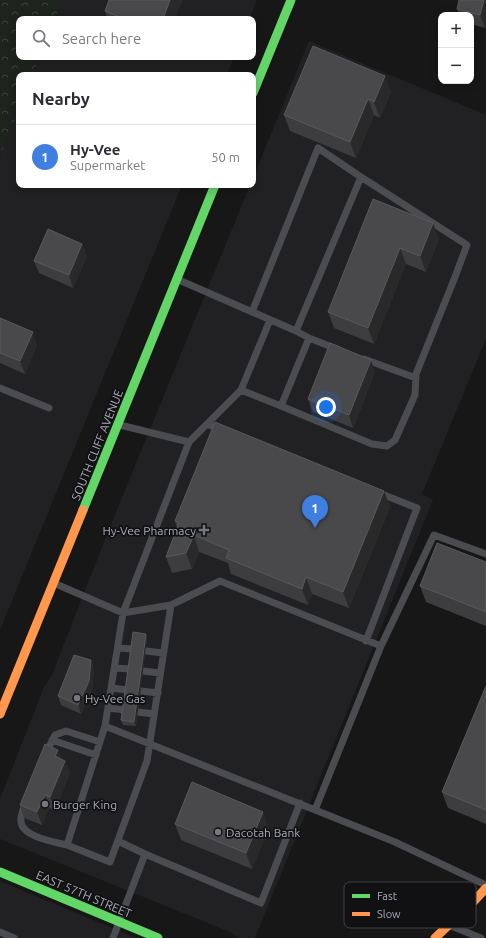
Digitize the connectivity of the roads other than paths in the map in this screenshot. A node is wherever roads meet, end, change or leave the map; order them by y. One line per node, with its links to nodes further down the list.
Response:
1 (291, 0): 2 (main road)
2 (256, 86)
3 (361, 177): 6 (lane); 8 (lane); 12 (lane)
4 (214, 188): 5 (main road, SOUTH CLIFF AVENUE)
5 (177, 279): 6 (lane); 17 (main road, SOUTH CLIFF AVENUE)
6 (252, 312): 7 (lane)
7 (270, 320): 8 (lane); 14 (lane)
8 (296, 332): 9 (lane)
9 (309, 338): 10 (lane); 15 (lane)
10 (345, 352)
11 (359, 357): 12 (lane)
12 (416, 378): 15 (lane)
13 (0, 388): 16 (lane)
14 (241, 390): 15 (lane); 18 (lane)
15 (281, 406)
16 (49, 408)
17 (119, 424): 20 (lane); 23 (main road, SOUTH CLIFF AVENUE)
18 (208, 424): 19 (lane); 20 (lane)
19 (229, 432)
20 (189, 442): 25 (lane)
21 (374, 491): 26 (lane)
22 (486, 554): 27 (lane)
23 (54, 583): 25 (lane); 43 (main road, SOUTH CLIFF AVENUE)
24 (171, 605): 25 (lane); 26 (lane); 31 (lane)
25 (123, 613): 28 (lane)
26 (366, 641): 27 (lane)
27 (381, 646): 53 (lane)
28 (118, 648): 29 (lane); 32 (lane)
29 (133, 649)
30 (146, 651): 31 (lane)
31 (163, 653): 35 (lane)
32 (115, 668): 33 (lane); 36 (lane)
33 (130, 669)
34 (143, 671): 35 (lane)
35 (160, 673): 39 (lane)
36 (111, 688): 37 (lane); 40 (lane)
37 (128, 690)
38 (140, 691): 39 (lane)
39 (158, 693): 44 (lane)
40 (108, 708): 41 (lane); 45 (lane)
41 (125, 710)
42 (138, 712): 44 (lane)
43 (0, 714)
44 (154, 714): 48 (lane)
45 (105, 726): 47 (lane); 48 (lane)
46 (52, 740): 47 (lane); 49 (lane); 50 (lane)
47 (100, 742): 49 (lane)
48 (150, 743): 52 (lane); 54 (lane)
49 (96, 755): 55 (lane)
50 (45, 757)
51 (27, 800): 55 (lane)
52 (300, 803): 53 (lane); 56 (lane)
53 (315, 810): 58 (lane)
54 (118, 842): 55 (lane); 56 (lane)
55 (67, 845)
56 (145, 854): 61 (lane)
57 (0, 872): 61 (main road, EAST 57TH STREET)
58 (486, 885)
59 (486, 888): 60 (main road)
60 (476, 898)
61 (118, 922): 66 (lane); 67 (main road, EAST 57TH STREET)
62 (445, 928): 68 (main road)
63 (456, 928): 69 (lane)
64 (0, 932): 65 (lane)
65 (14, 938)
66 (113, 938)
67 (158, 938)
68 (435, 938)
69 (481, 938)

